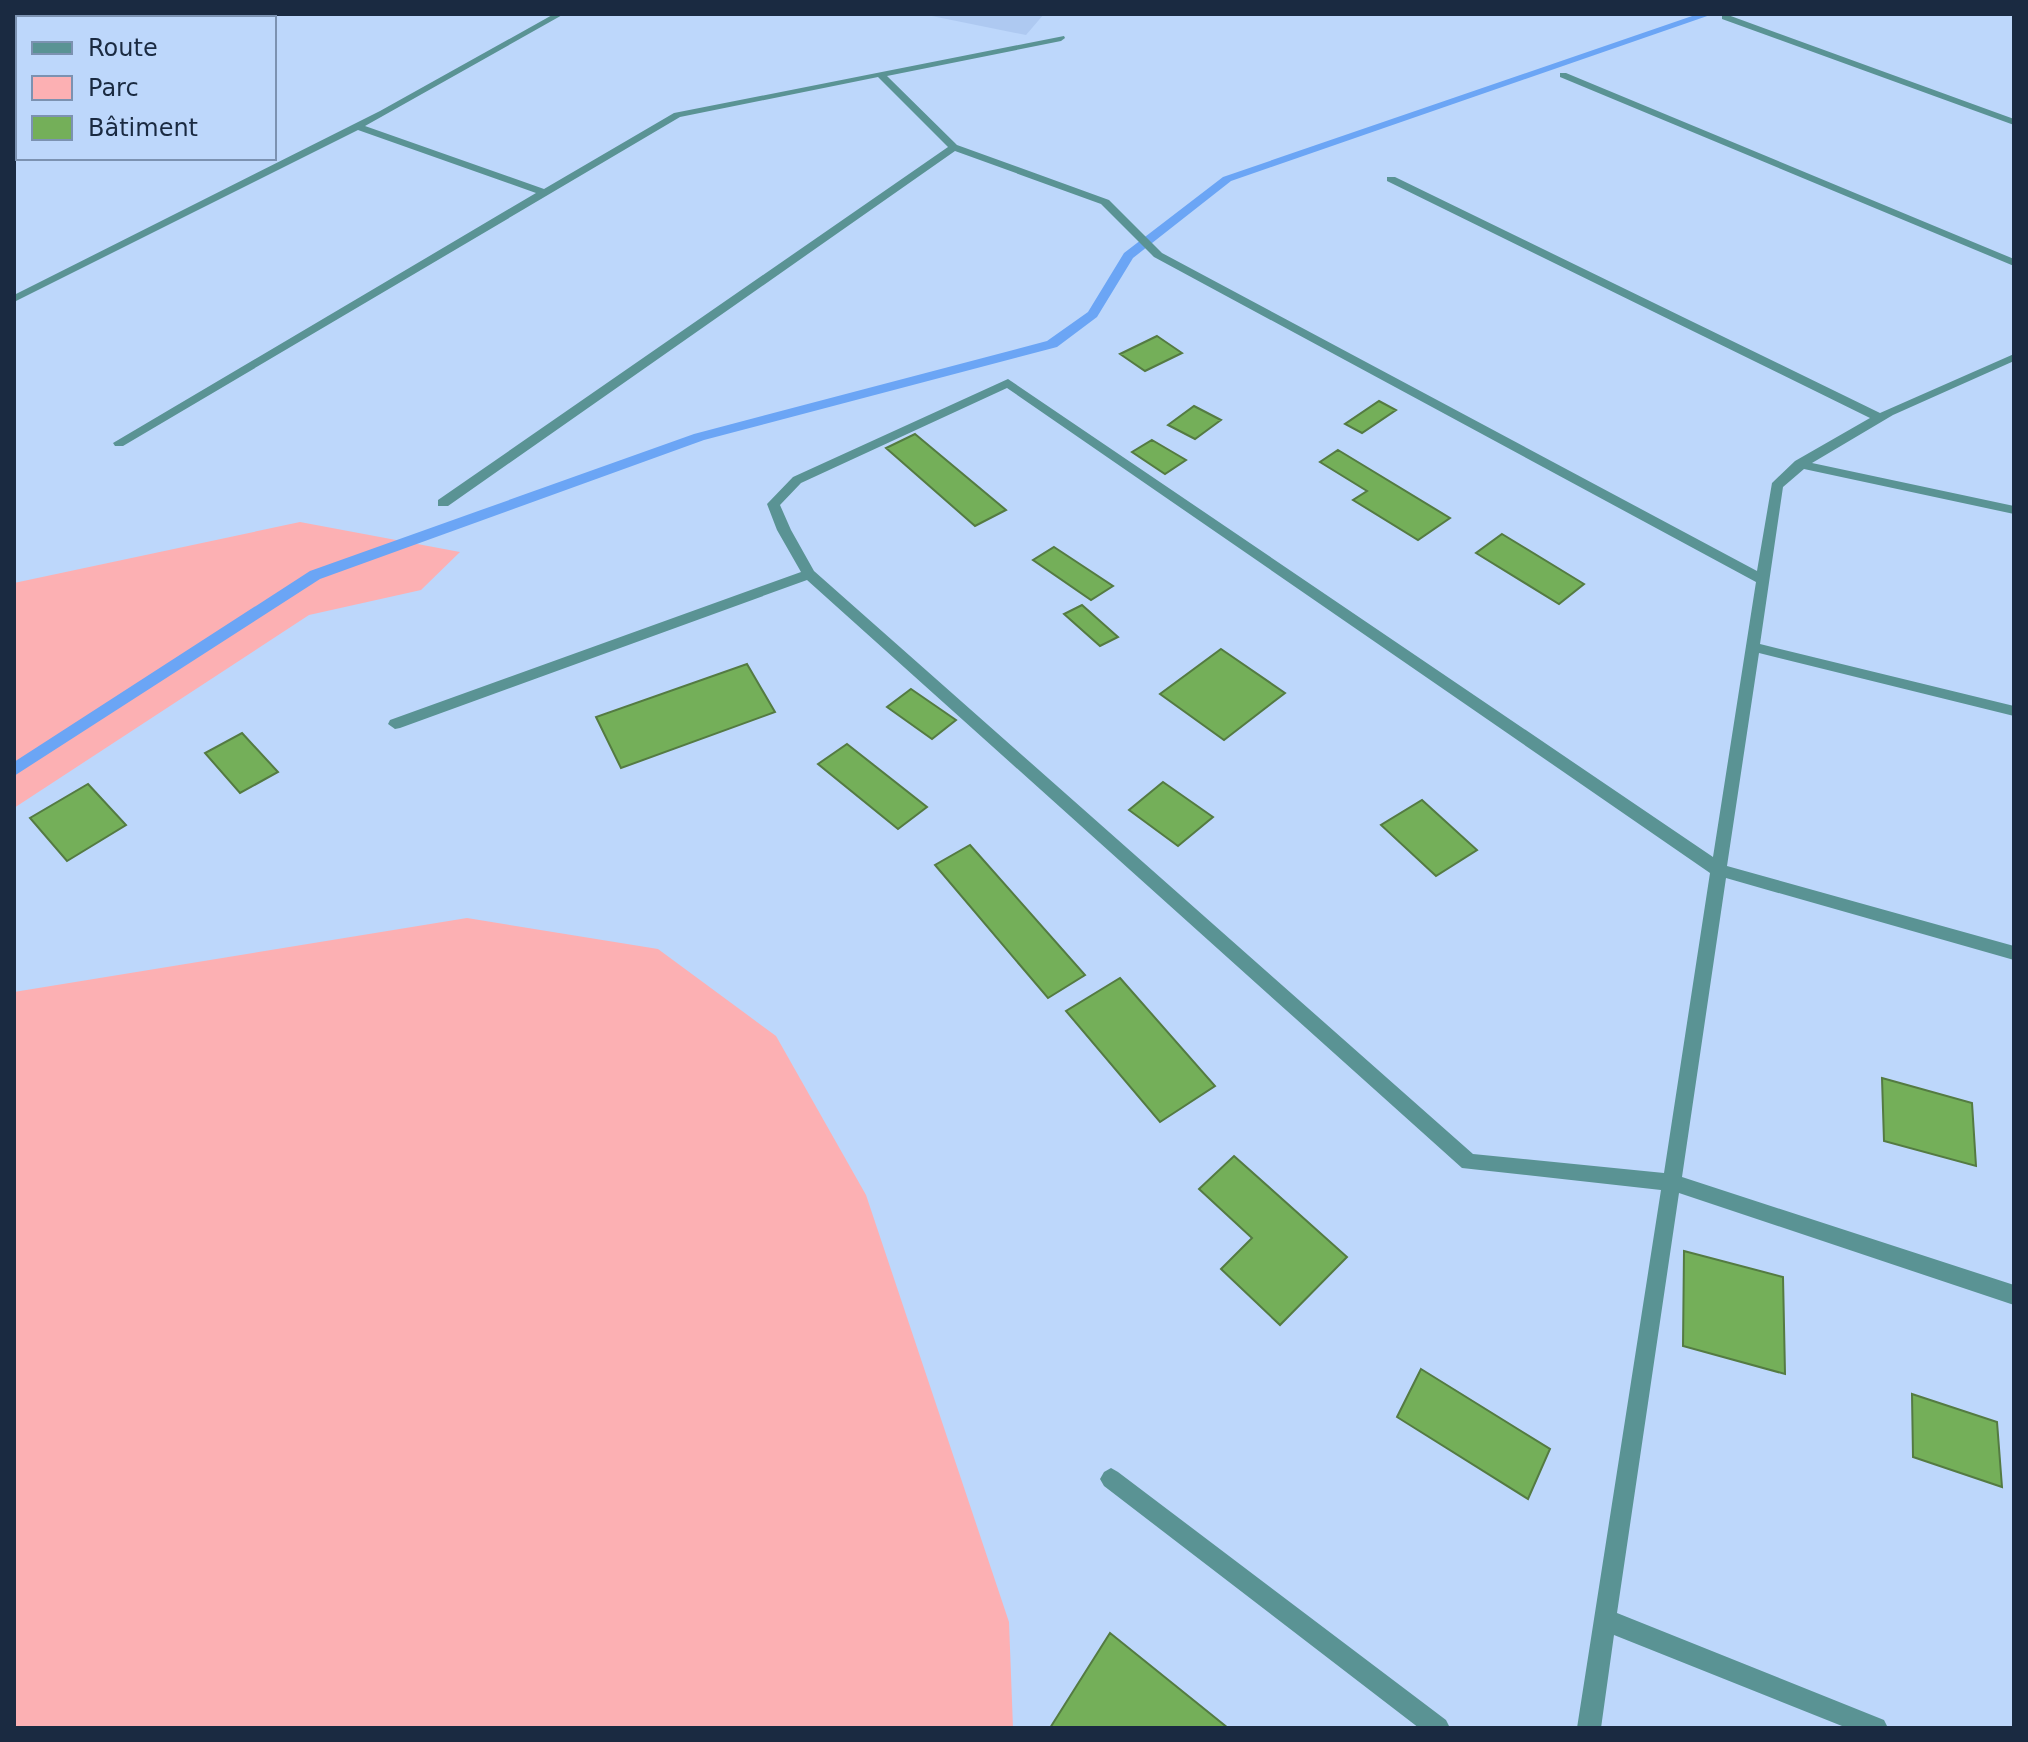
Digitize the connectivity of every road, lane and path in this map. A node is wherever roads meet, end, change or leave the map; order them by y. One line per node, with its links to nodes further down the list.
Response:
1 (560, 14): 7 (street)
2 (1725, 17): 6 (street)
3 (1061, 38): 4 (street)
4 (880, 74): 8 (street); 10 (street)
5 (1563, 75): 11 (street)
6 (2014, 122)
7 (357, 126): 10 (street); 12 (street)
8 (954, 147): 17 (street); 20 (street)
9 (1391, 179): 14 (street)
10 (545, 193): 15 (street)
11 (2014, 263)
12 (14, 299)
13 (2013, 358): 14 (street)
14 (1881, 418): 16 (street)
15 (119, 443)
16 (1799, 464): 18 (street); 20 (street)
17 (443, 503)
18 (2014, 510)
19 (809, 574): 23 (street); 24 (street); 26 (street)
20 (1763, 580): 21 (street)
21 (1753, 647): 22 (street); 24 (street)
22 (2014, 711)
23 (395, 724)
24 (1719, 870): 25 (street); 26 (street)
25 (2014, 953)
26 (1672, 1182): 27 (street); 29 (street)
27 (2014, 1295)
28 (1111, 1479): 30 (street)
29 (1606, 1620): 31 (street); 32 (street)
30 (1438, 1728)
31 (1589, 1728)
32 (1876, 1728)

